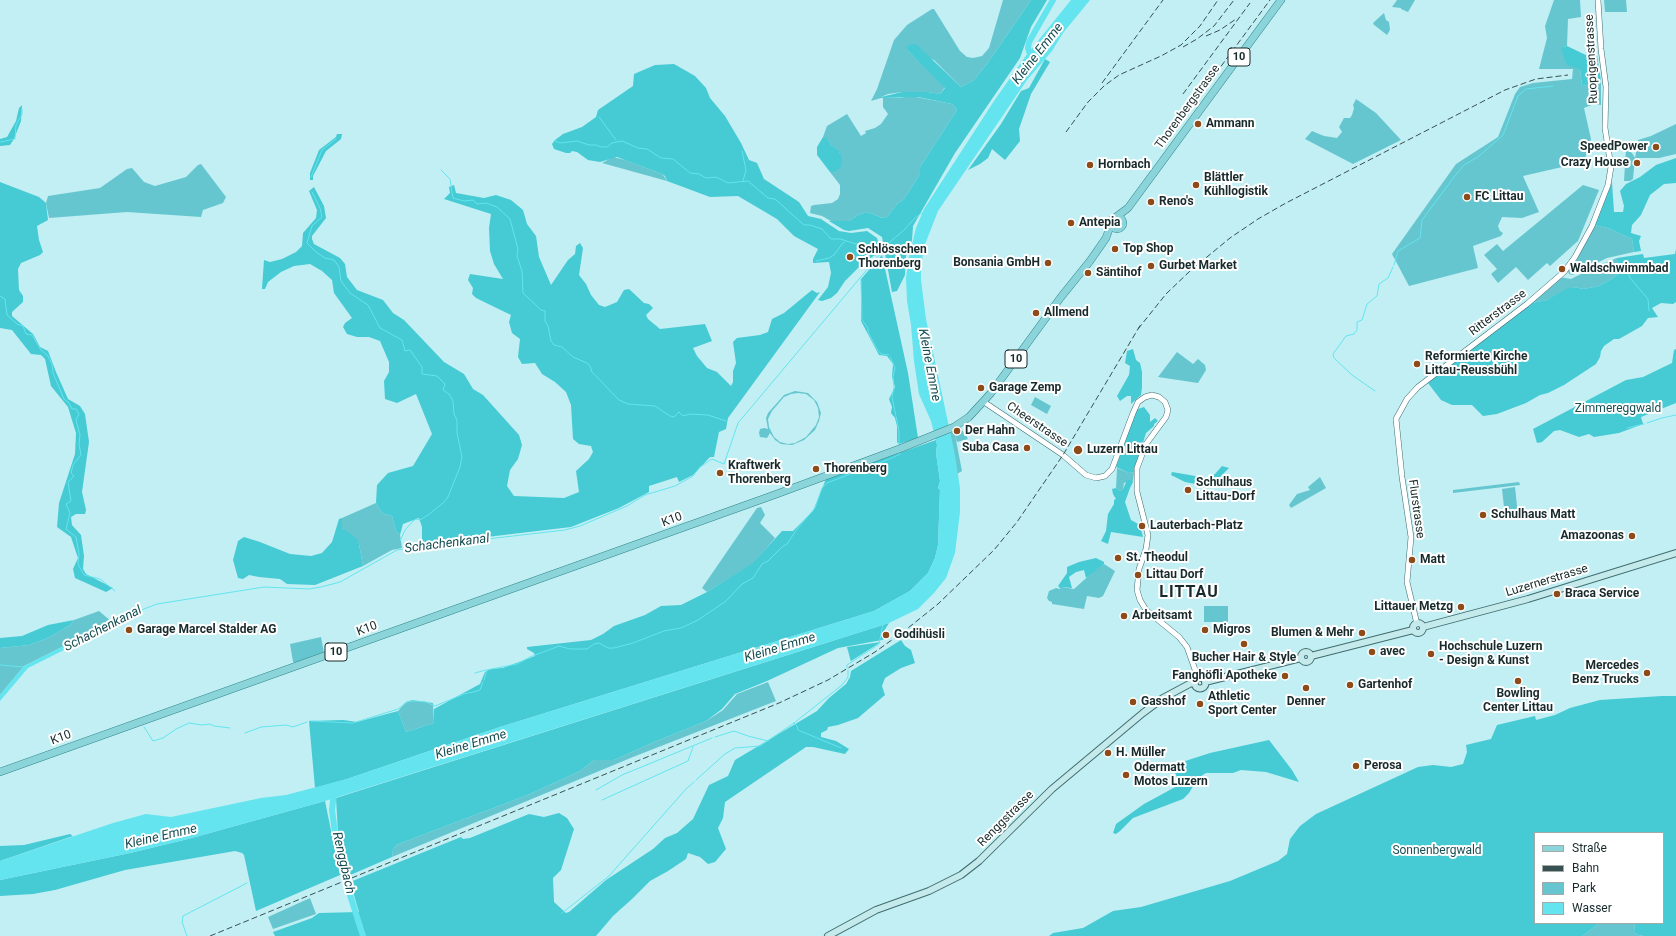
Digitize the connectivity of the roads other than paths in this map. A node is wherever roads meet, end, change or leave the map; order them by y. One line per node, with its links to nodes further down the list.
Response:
1 (1281, 0): 3 (main road, Thorenbergstrasse / 10)
2 (1598, 0): 7 (street, Ruopigenstrasse)
3 (1128, 208): 4 (main road, Thorenbergstrasse / 10); 5 (main road, Thorenbergstrasse / 10)
4 (1116, 217): 5 (main road); 6 (main road, 10)
5 (1123, 222): 6 (main road, 10)
6 (1114, 227): 8 (main road, 10)
7 (1562, 273): 9 (street, Ritterstrasse)
8 (984, 402): 14 (street, Cheerstrasse); 18 (main road, K10 / 10)
9 (1396, 419): 11 (street, Flurstrasse)
10 (1676, 553): 12 (main road, Luzernerstrasse)
11 (1417, 624): 12 (main road); 13 (main road)
12 (1423, 627): 13 (main road)
13 (1413, 630): 15 (main road)
14 (1196, 680): 15 (main road); 16 (main road); 17 (main road, Renggstrasse)
15 (1205, 682): 16 (main road)
16 (1198, 688): 17 (main road, Renggstrasse)
17 (1183, 689): 19 (main road, Renggstrasse)
18 (0, 772)
19 (828, 936)

